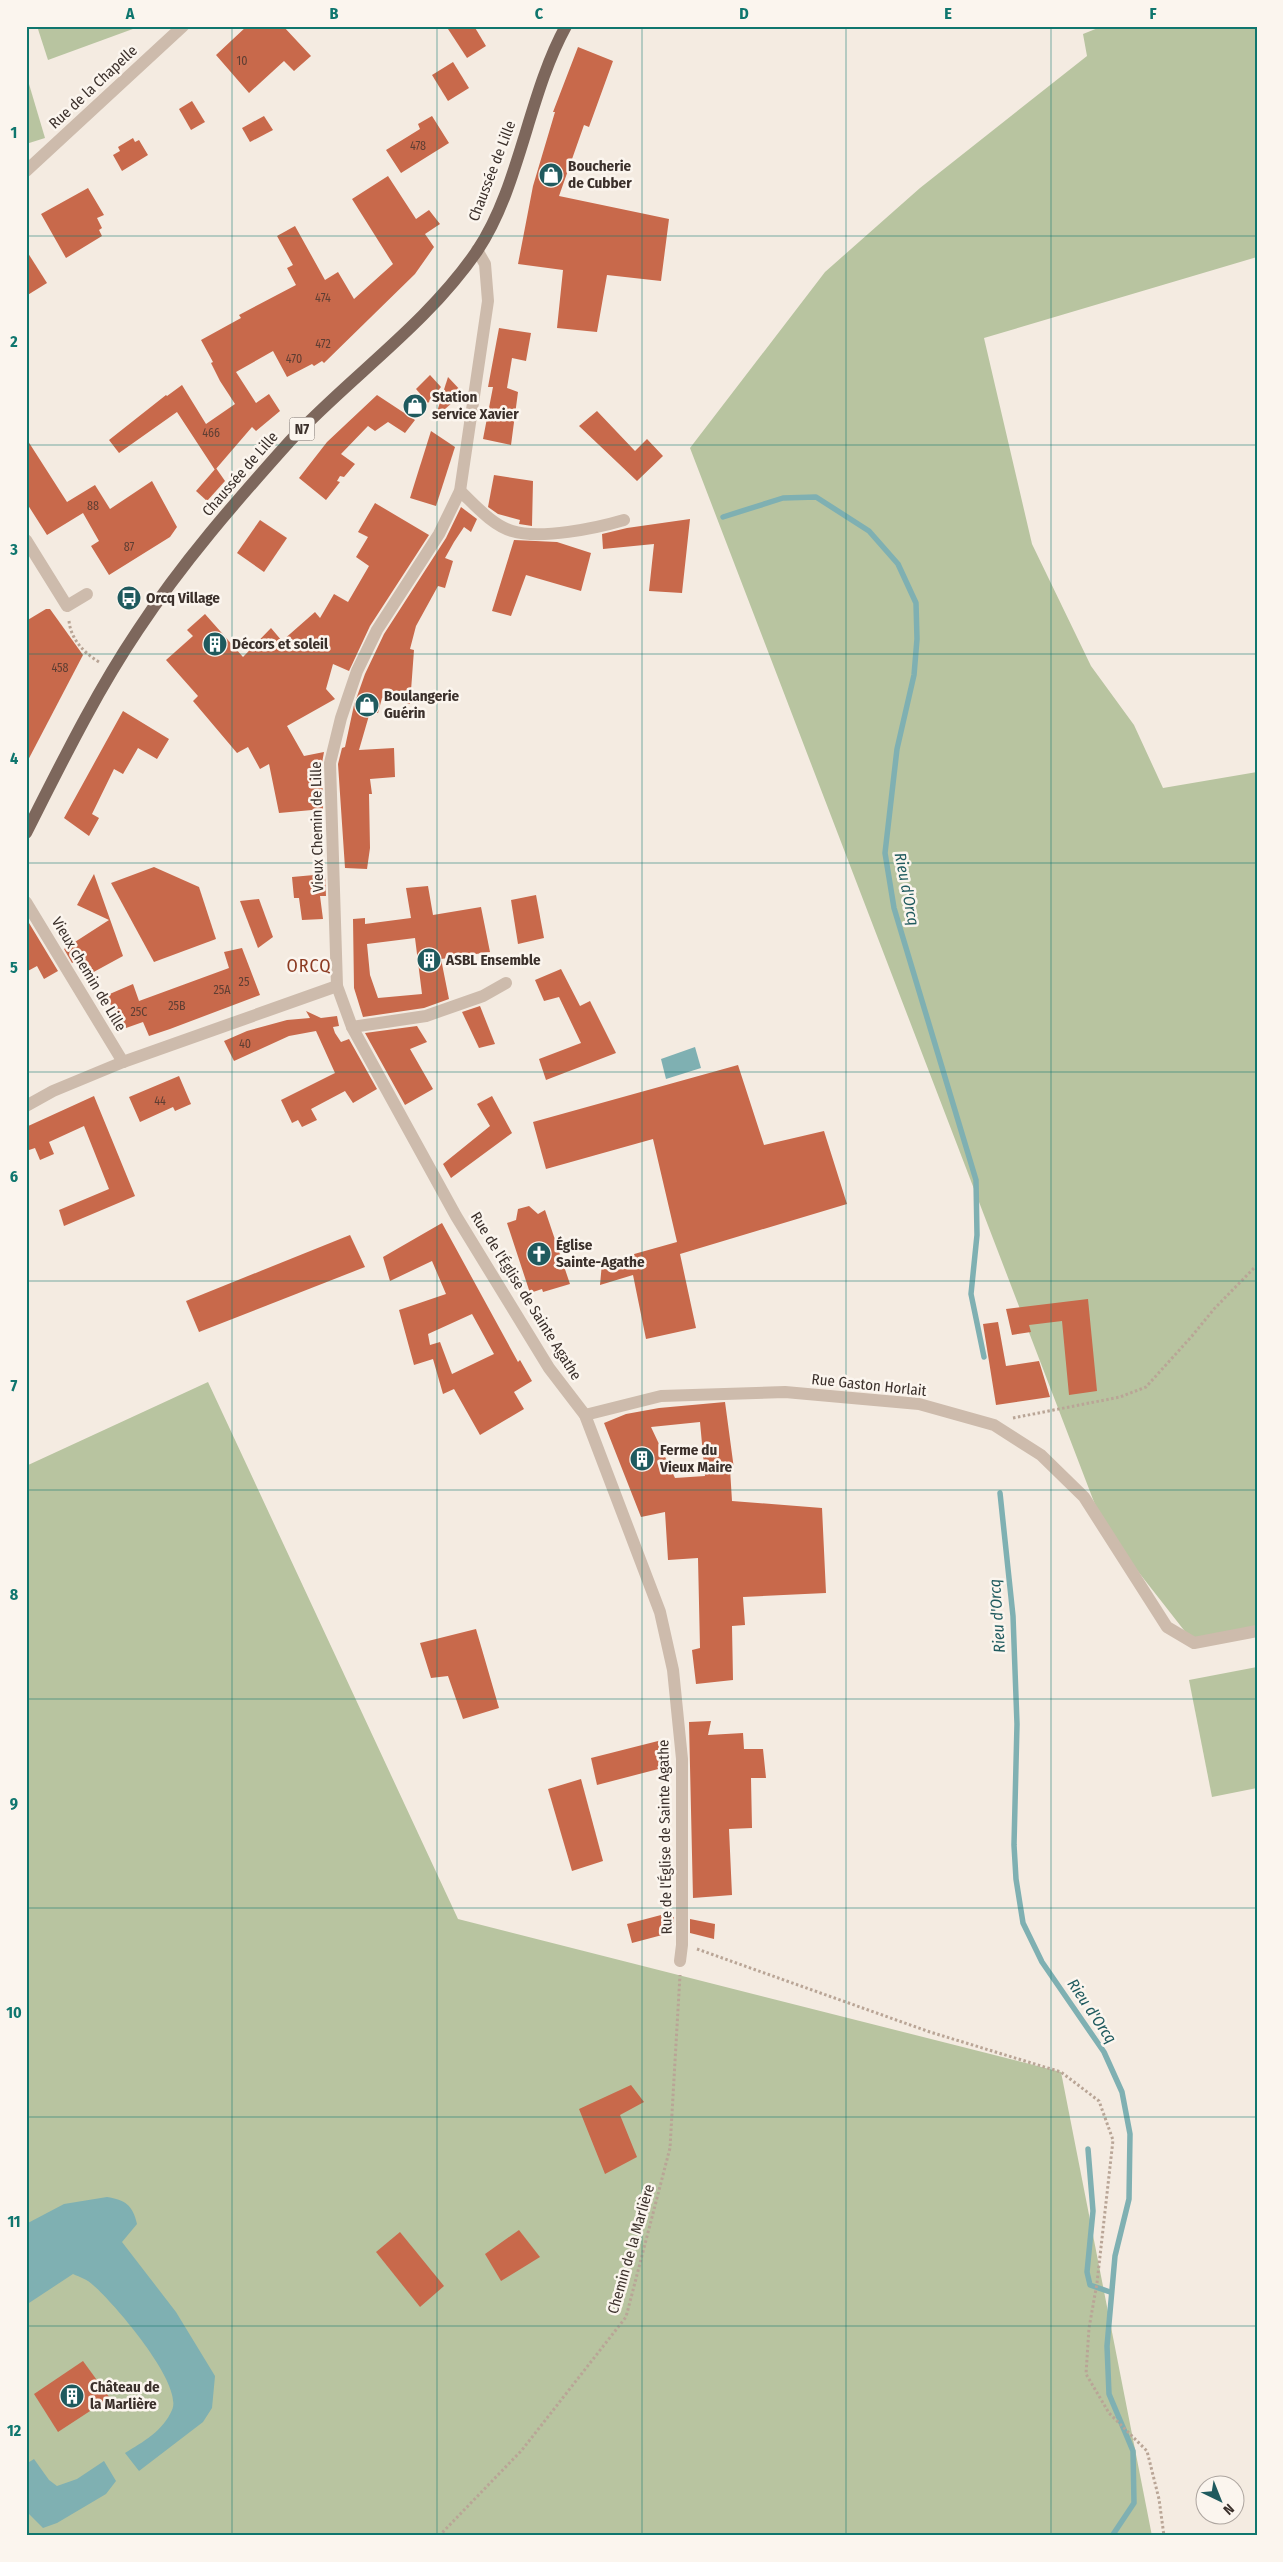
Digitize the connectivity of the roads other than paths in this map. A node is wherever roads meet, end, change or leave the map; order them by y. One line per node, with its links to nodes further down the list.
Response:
1 (183, 26): 3 (street, Rue de la Chapelle)
2 (566, 26): 5 (main road, Chaussée de Lille / N7)
3 (168, 31): 4 (street, Rue de la Chapelle)
4 (26, 172)
5 (477, 250): 6 (street, Vieux Chemin de Lille); 10 (main road, Chaussée de Lille / N7)
6 (460, 491): 7 (street); 13 (street, Vieux Chemin de Lille)
7 (624, 520)
8 (26, 540): 9 (street)
9 (86, 594)
10 (26, 834)
11 (26, 902): 15 (street, Vieux chemin de Lille)
12 (506, 983): 14 (street)
13 (337, 986): 14 (street, Rue de l'Église de Sainte Agathe); 15 (street)
14 (352, 1027): 17 (street, Rue de l'Église de Sainte Agathe)
15 (123, 1062): 16 (street)
16 (26, 1106)
17 (586, 1415): 18 (street, Rue Gaston Horlait); 19 (street, Rue de l'Église de Sainte Agathe)
18 (1257, 1631)
19 (680, 1961)

